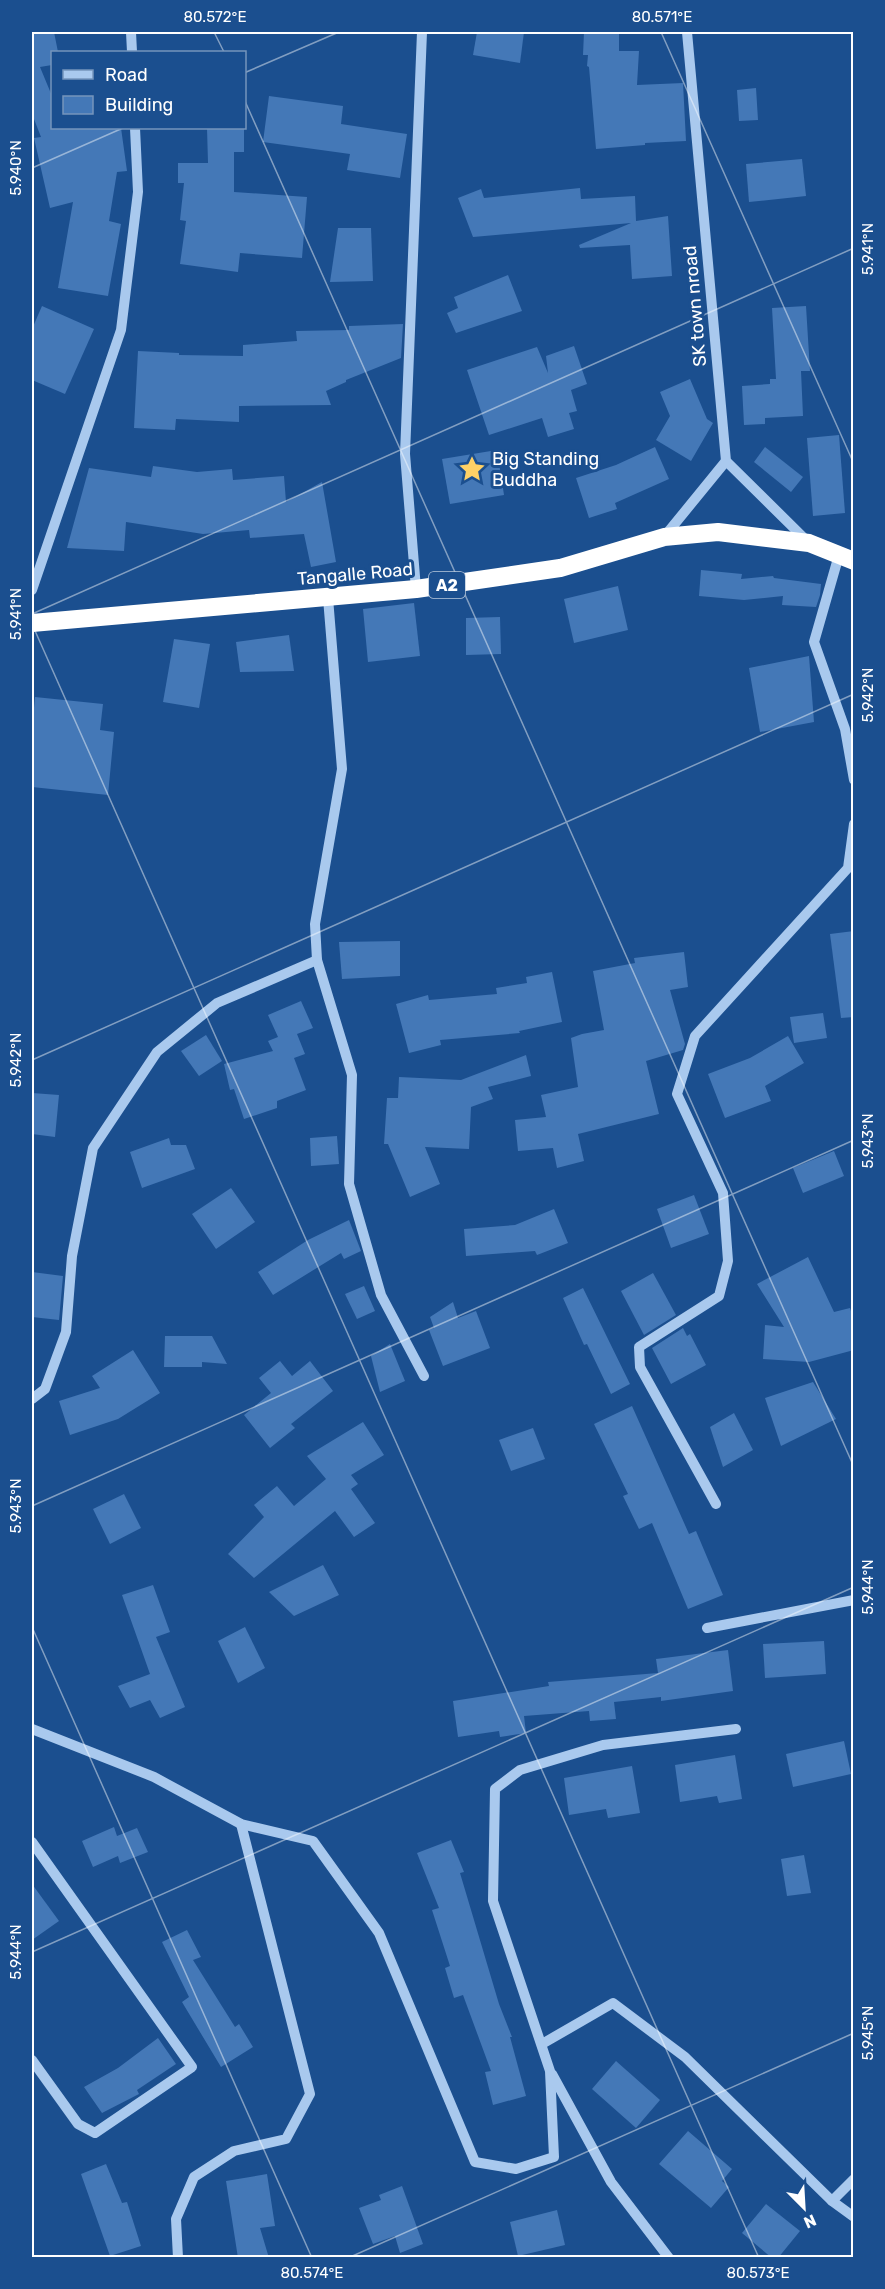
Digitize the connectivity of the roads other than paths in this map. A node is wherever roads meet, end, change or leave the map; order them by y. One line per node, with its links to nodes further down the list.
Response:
1 (131, 32): 4 (street)
2 (422, 32): 11 (street)
3 (687, 32): 6 (street, SK town nroad)
4 (132, 51)
5 (135, 129): 10 (street)
6 (726, 461): 7 (street); 8 (street)
7 (664, 537): 8 (highway, Tangalle Road / A2); 11 (highway, Tangalle Road / A2)
8 (809, 543): 9 (highway, Tangalle Road / A2)
9 (846, 558): 14 (street)
10 (32, 590)
11 (416, 590): 12 (highway, Tangalle Road / A2)
12 (328, 598): 13 (highway, Tangalle Road / A2); 16 (street)
13 (32, 623)
14 (854, 780)
15 (854, 824): 19 (street)
16 (317, 960): 17 (street); 18 (street)
17 (424, 1376)
18 (32, 1399)
19 (716, 1504)
20 (854, 1600): 21 (street)
21 (707, 1629)
22 (32, 1729): 24 (street)
23 (736, 1729): 26 (street)
24 (241, 1824): 28 (street); 32 (street)
25 (32, 1842): 27 (street)
26 (542, 2044): 28 (street); 30 (street)
27 (32, 2060)
28 (550, 2071): 33 (street)
29 (854, 2179): 30 (street)
30 (832, 2201): 31 (street)
31 (854, 2217)
32 (178, 2258)
33 (669, 2258)

